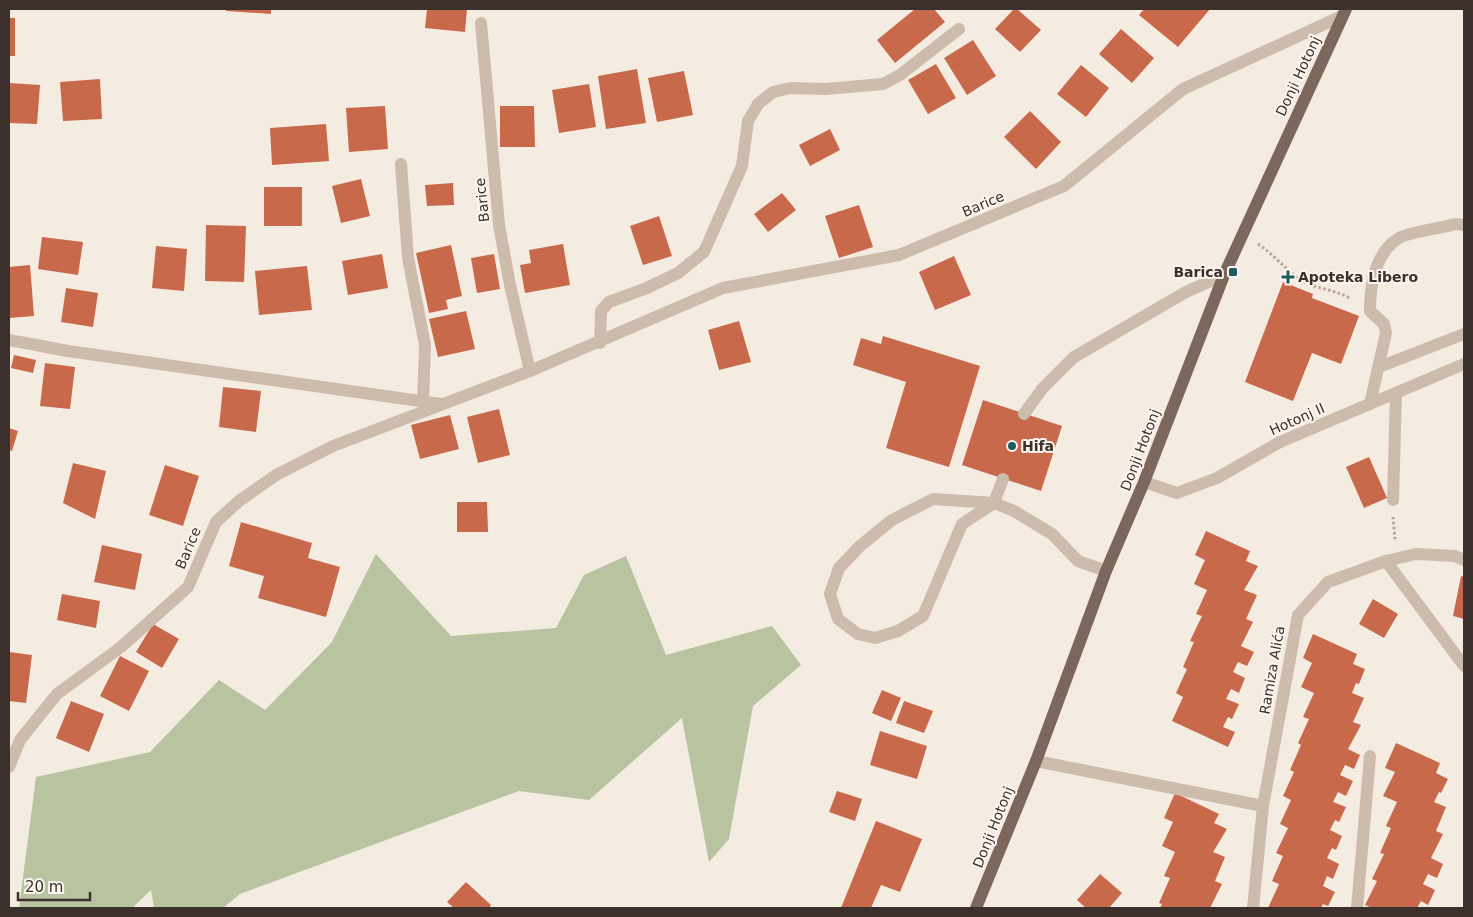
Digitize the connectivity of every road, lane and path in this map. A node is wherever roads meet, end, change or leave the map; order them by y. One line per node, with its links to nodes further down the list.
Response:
1 (1344, 12): 6 (main road, Donji Hotonj); 11 (street, Barice)
2 (481, 23): 14 (street, Barice)
3 (959, 29): 11 (street)
4 (401, 164): 16 (street)
5 (1464, 225): 8 (street)
6 (1243, 233): 7 (main road, Donji Hotonj); 8 (path)
7 (1224, 275): 19 (street); 21 (main road, Donji Hotonj)
8 (1370, 311): 13 (street)
9 (1464, 334): 13 (street)
10 (9, 340): 16 (street, Barice)
11 (600, 343): 14 (street, Barice)
12 (1464, 364): 15 (street, Hotonj II)
13 (1379, 367): 18 (street)
14 (530, 371): 17 (street, Barice)
15 (1396, 393): 18 (street, Hotonj II); 22 (street)
16 (423, 402): 17 (street, Barice)
17 (443, 404): 30 (street, Barice)
18 (1370, 404): 21 (street, Hotonj II)
19 (1024, 414)
20 (1003, 478): 23 (street)
21 (1144, 482): 26 (main road, Donji Hotonj)
22 (1393, 500): 24 (path)
23 (994, 503): 23 (street); 26 (street)
24 (1391, 560): 25 (street, Ramiza Alića); 27 (street); 31 (street, Ramiza Alića)
25 (1464, 560)
26 (1106, 571): 29 (main road, Donji Hotonj)
27 (1464, 666)
28 (1370, 756): 34 (street)
29 (1036, 761): 31 (street); 32 (main road, Donji Hotonj)
30 (9, 767)
31 (1263, 806): 33 (street, Ramiza Alića)
32 (976, 908)
33 (1253, 908)
34 (1357, 908)

